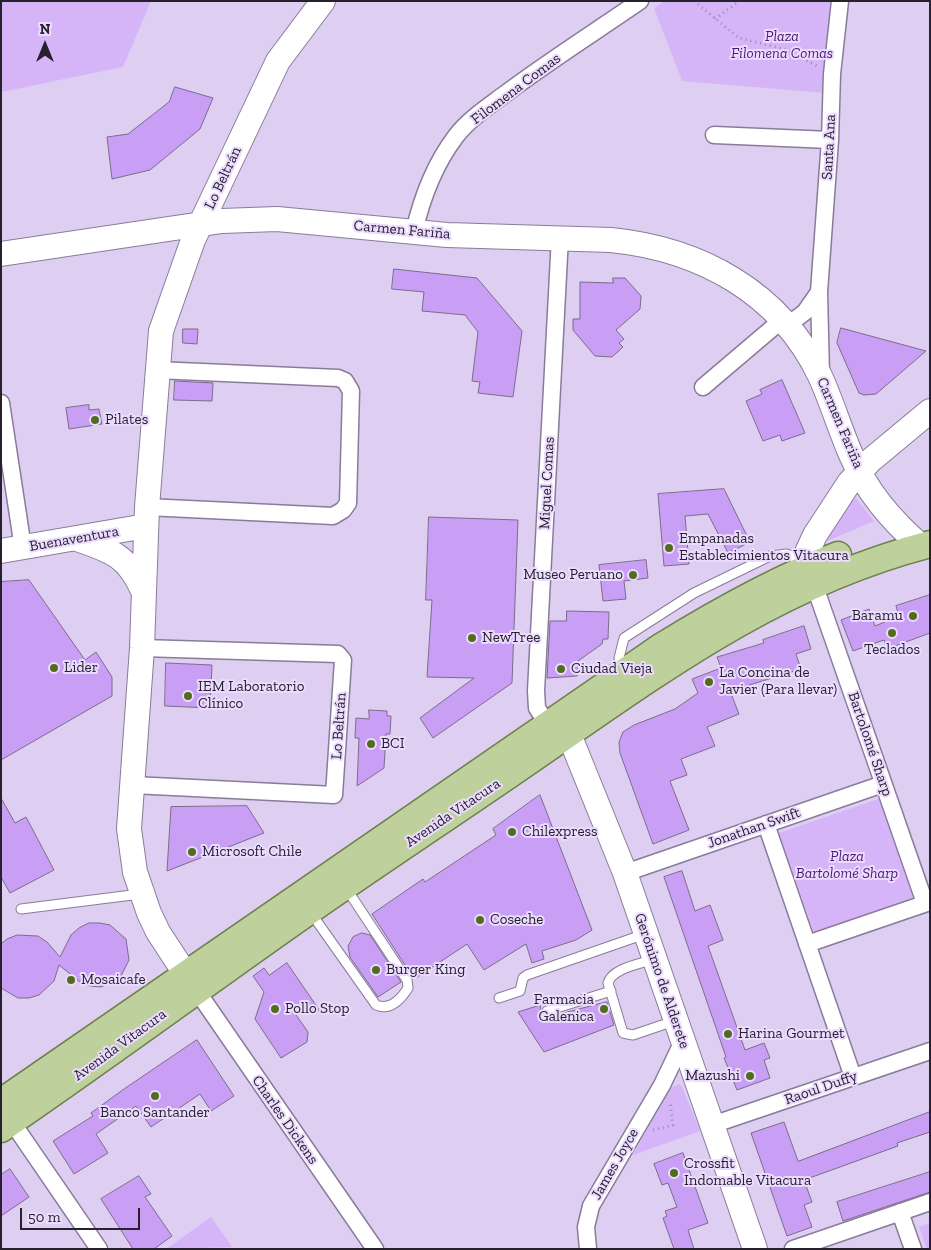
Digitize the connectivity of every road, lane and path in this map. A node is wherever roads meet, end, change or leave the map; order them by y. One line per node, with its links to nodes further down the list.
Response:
1 (323, 1): 10 (street, Lo Beltrán)
2 (640, 1): 11 (street, Filomena Comas)
3 (694, 1): 6 (path)
4 (739, 1): 6 (path)
5 (840, 1): 7 (street, Santa Ana)
6 (715, 19): 7 (path)
7 (832, 74): 9 (street, Santa Ana)
8 (714, 135): 9 (street)
9 (830, 140): 14 (street, Santa Ana)
10 (202, 224): 11 (street, Carmen Fariña); 13 (street, Carmen Fariña); 16 (street, Lo Beltrán)
11 (414, 232): 12 (street, Carmen Fariña)
12 (560, 237): 15 (street, Carmen Fariña); 29 (street, Miguel Comas)
13 (1, 254)
14 (819, 292): 15 (street); 17 (street, Santa Ana)
15 (786, 322): 17 (street, Carmen Fariña); 18 (street)
16 (156, 370): 22 (street, Lo Beltrán); 22 (street)
17 (821, 377): 21 (street, Carmen Fariña)
18 (702, 386)
19 (1, 403): 25 (street)
20 (930, 411): 21 (street)
21 (860, 471): 23 (street, Carmen Fariña); 26 (street)
22 (147, 516): 24 (street, Buenaventura); 27 (street, Lo Beltrán)
23 (922, 537): 26 (main road, Avenida Vitacura)
24 (77, 539): 25 (street, Buenaventura); 27 (street)
25 (12, 550)
26 (803, 577): 29 (main road, Avenida Vitacura); 29 (main road, Avenida Vitacura); 30 (street, Bartolomé Sharp)
27 (144, 593): 28 (street, Lo Beltrán)
28 (142, 648): 31 (street, Lo Beltrán); 31 (street, Lo Beltrán)
29 (559, 725): 33 (street, Gerónimo de Alderete); 34 (main road, Avenida Vitacura); 42 (main road, Avenida Vitacura)
30 (883, 784): 32 (street, Jonathan Swift); 36 (street, Bartolomé Sharp)
31 (133, 785): 35 (street, Lo Beltrán)
32 (766, 824): 33 (street, Jonathan Swift); 40 (street)
33 (625, 873): 39 (street, Gerónimo de Alderete)
34 (345, 886): 38 (main road, Avenida Vitacura); 38 (lane)
35 (141, 894): 37 (lane); 42 (street, Lo Beltrán)
36 (927, 903): 40 (street)
37 (21, 909)
38 (309, 911): 42 (main road, Avenida Vitacura)
39 (646, 934): 41 (street, Gerónimo de Alderete); 44 (lane)
40 (807, 944): 49 (street)
41 (654, 959): 43 (lane); 46 (street, Gerónimo de Alderete)
42 (191, 982): 51 (main road, Avenida Vitacura); 56 (street, Charles Dickens)
43 (611, 991): 45 (lane); 46 (lane)
44 (500, 998)
45 (547, 1011)
46 (679, 1031): 48 (street, Gerónimo de Alderete); 50 (street, James Joyce)
47 (930, 1051): 49 (street, Raoul Duffy)
48 (693, 1070): 50 (street, James Joyce); 52 (street, Gerónimo de Alderete)
49 (854, 1077): 52 (street, Raoul Duffy)
50 (662, 1085): 57 (street, James Joyce)
51 (5, 1118): 55 (street)
52 (712, 1125): 58 (street, Gerónimo de Alderete)
53 (930, 1202): 54 (street)
54 (900, 1212): 59 (street); 60 (street)
55 (99, 1249)
56 (375, 1249)
57 (588, 1249)
58 (755, 1249)
59 (793, 1249)
60 (913, 1249)

